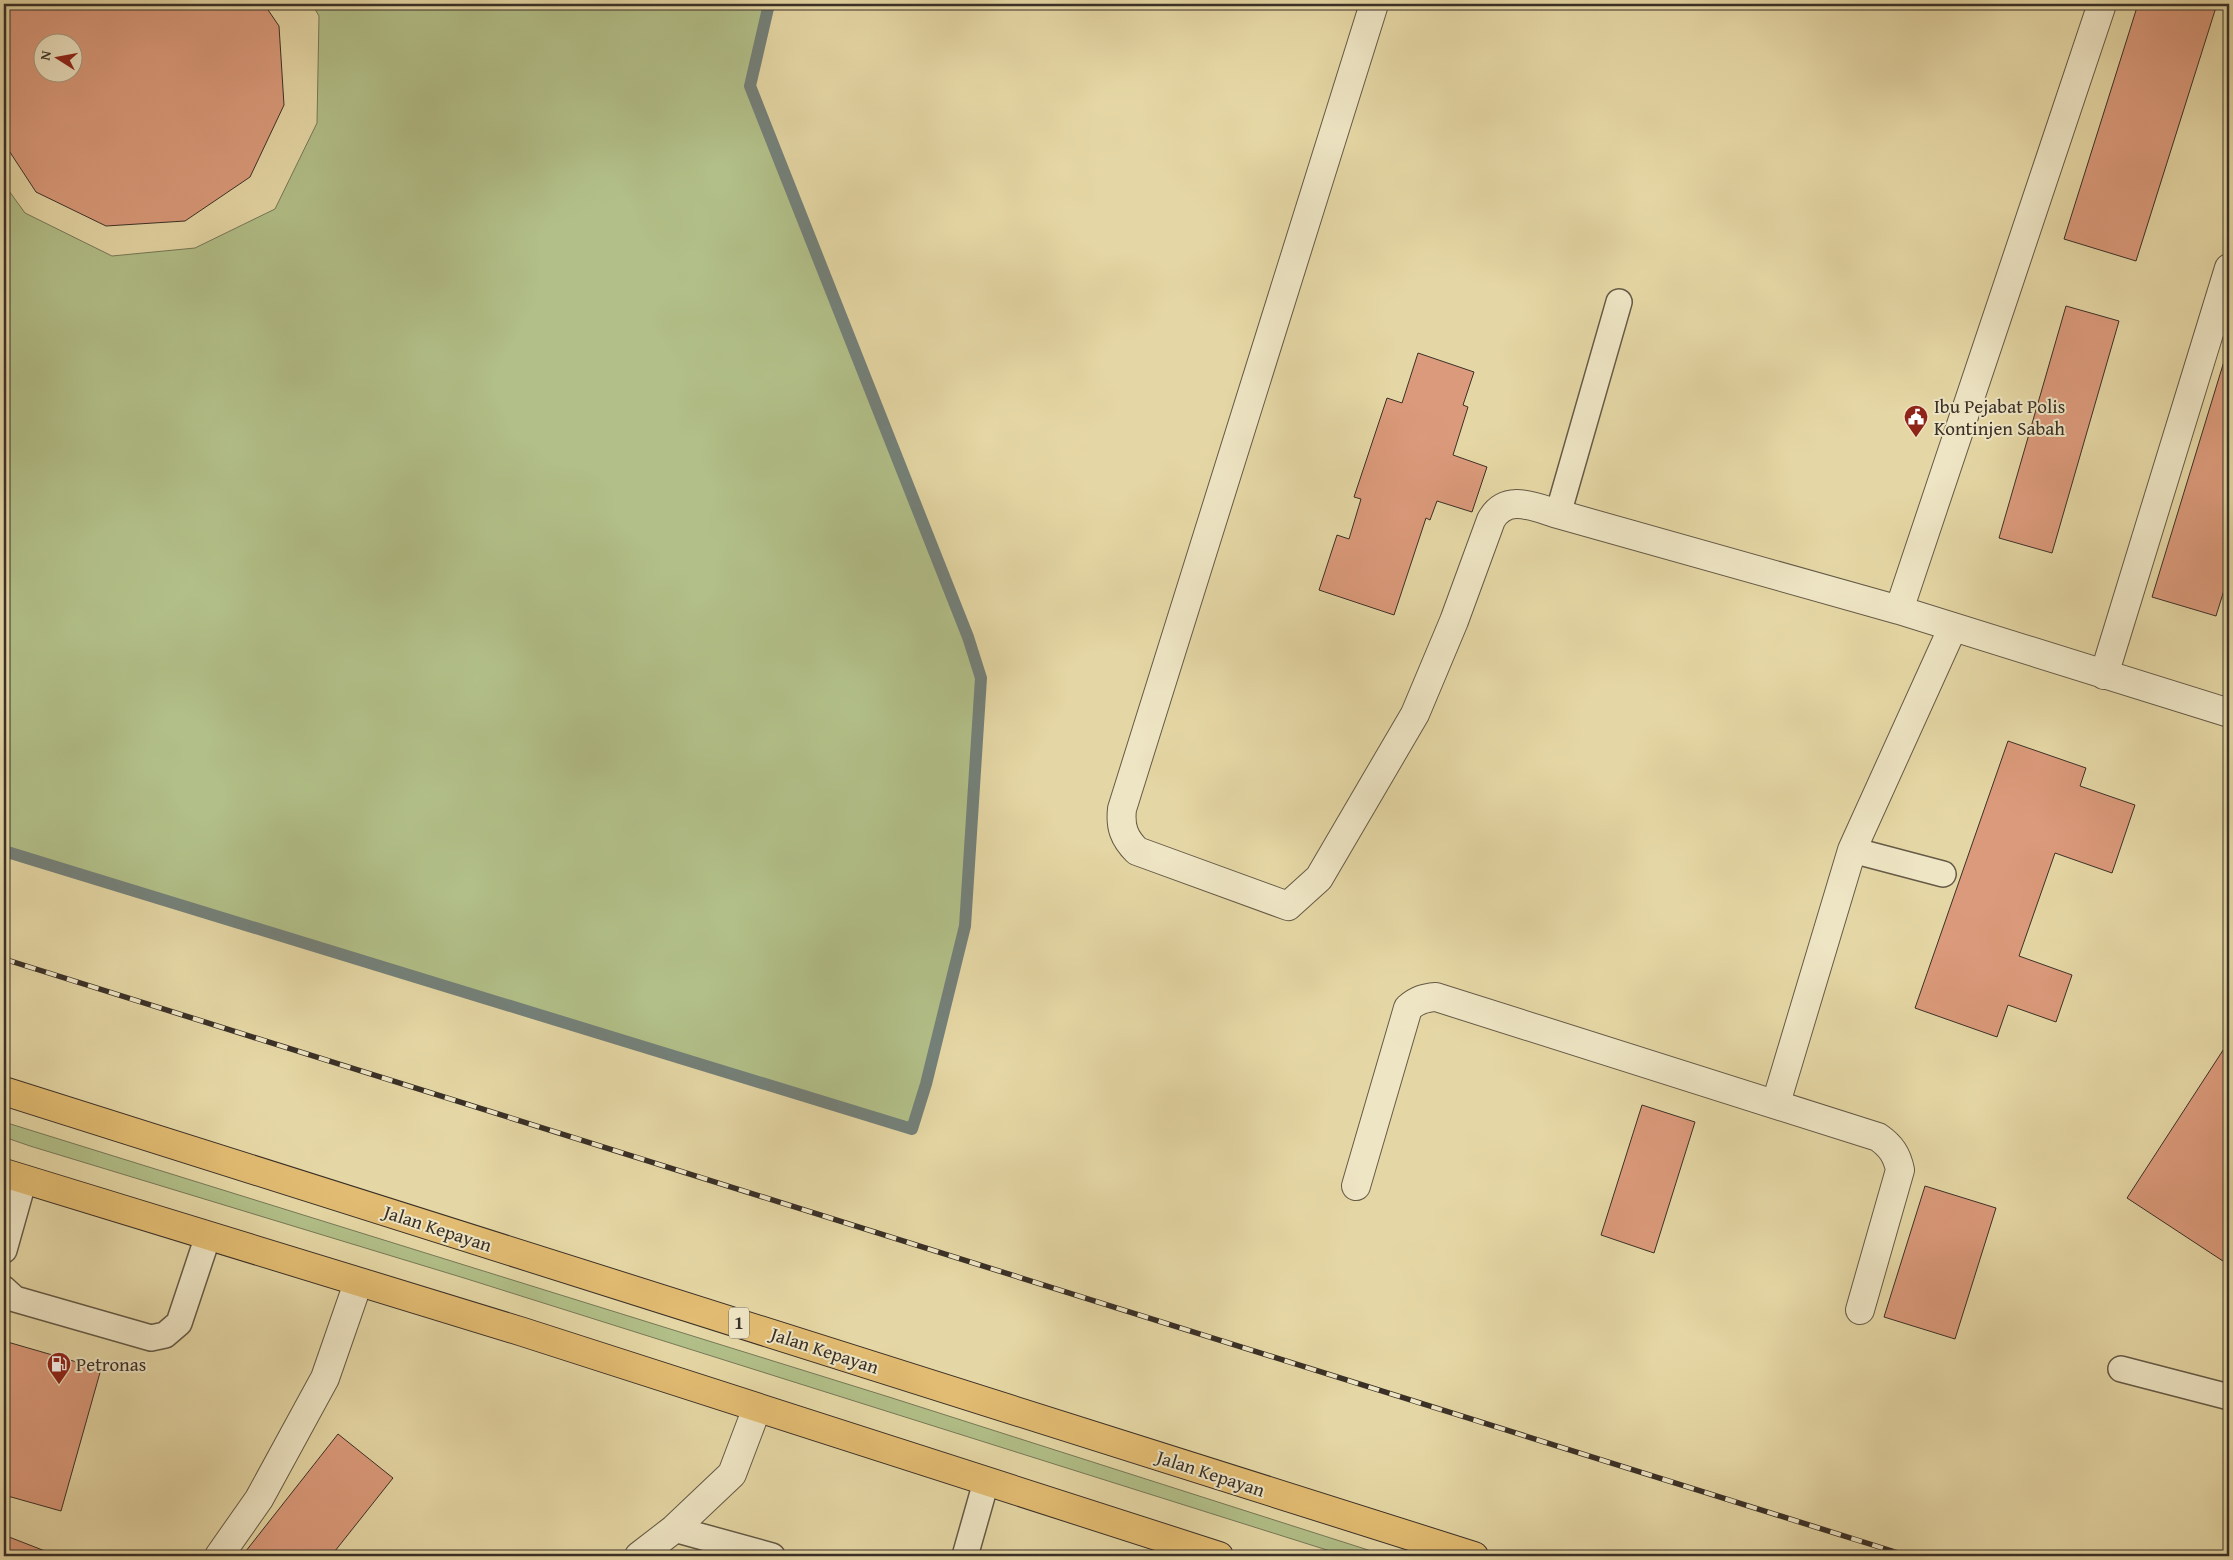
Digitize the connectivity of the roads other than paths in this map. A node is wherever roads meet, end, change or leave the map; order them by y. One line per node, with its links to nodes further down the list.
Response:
1 (1374, 4): 5 (street)
2 (2102, 4): 6 (street)
3 (2229, 268): 8 (street)
4 (1619, 302): 5 (lane)
5 (1558, 514): 6 (street)
6 (1899, 610): 7 (street)
7 (1953, 627): 8 (street); 10 (street)
8 (2104, 675): 9 (street)
9 (2229, 713)
10 (1852, 850): 11 (lane); 13 (street)
11 (1943, 874)
12 (4, 1091): 31 (highway, Jalan Kepayan / 1)
13 (1776, 1104): 15 (street); 20 (street)
14 (14, 1176): 16 (highway); 17 (lane)
15 (1356, 1186)
16 (208, 1236): 18 (highway); 19 (lane)
17 (4, 1250)
18 (358, 1283): 23 (highway); 26 (street)
19 (4, 1289)
20 (1860, 1310)
21 (2121, 1368): 22 (lane)
22 (2229, 1397)
23 (757, 1408): 24 (highway); 25 (street)
24 (986, 1482): 29 (lane); 30 (highway)
25 (674, 1529): 27 (street); 28 (lane)
26 (219, 1556)
27 (639, 1556)
28 (772, 1556)
29 (965, 1556)
30 (1219, 1556)
31 (1474, 1556)

